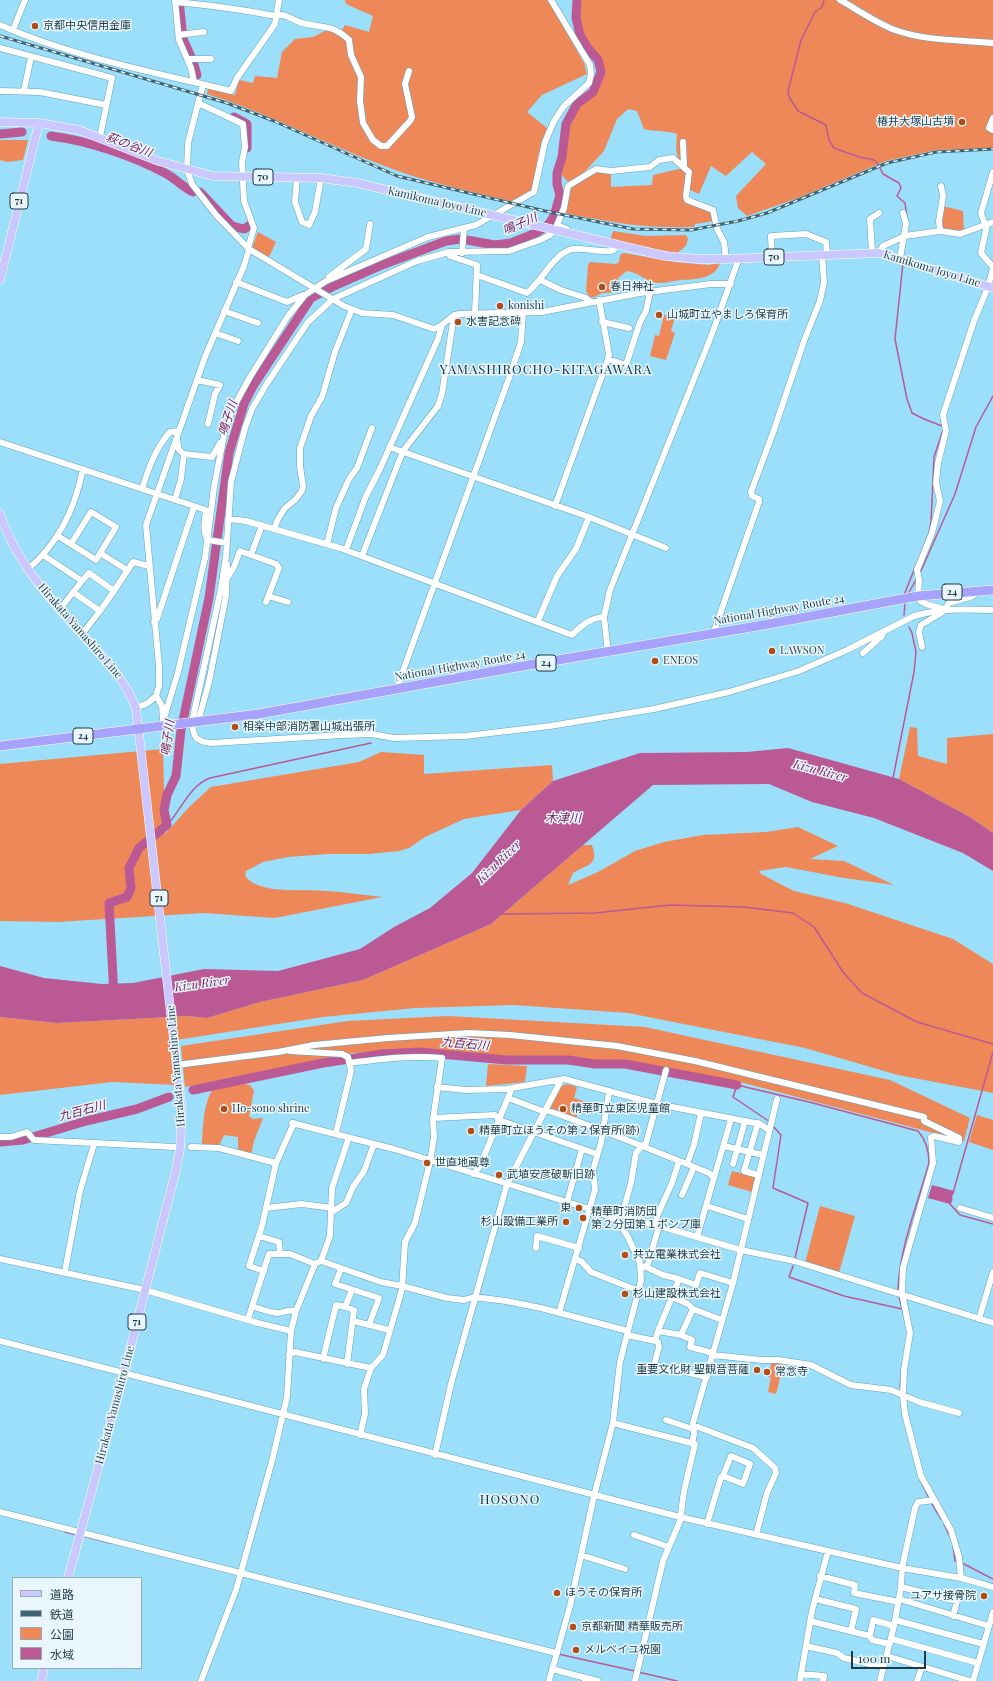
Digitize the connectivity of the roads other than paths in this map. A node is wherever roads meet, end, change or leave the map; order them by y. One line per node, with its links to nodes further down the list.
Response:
1 (25, 0): 8 (street)
2 (279, 0): 6 (street)
3 (551, 0): 38 (street)
4 (840, 0): 11 (street)
5 (177, 1): 6 (street); 10 (street)
6 (277, 15): 16 (street); 18 (street)
7 (0, 24): 8 (street)
8 (13, 30): 17 (street)
9 (204, 32): 10 (street)
10 (181, 35): 14 (street)
11 (993, 43)
12 (0, 48): 13 (street)
13 (31, 57): 19 (street); 22 (street)
14 (190, 59): 15 (street); 17 (street)
15 (211, 59)
16 (409, 71)
17 (194, 82): 18 (street)
18 (203, 84): 21 (street)
19 (24, 90): 20 (street); 22 (street)
20 (0, 91)
21 (198, 103): 30 (street); 32 (street)
22 (106, 105): 27 (street)
23 (993, 118): 26 (street)
24 (0, 122): 25 (main road, Kamikoma Joyo Line / 70)
25 (39, 123): 27 (main road, Kamikoma Joyo Line / 70); 59 (main road, 71)
26 (993, 130)
27 (100, 137): 30 (main road, Kamikoma Joyo Line / 70)
28 (683, 142): 29 (street)
29 (684, 167): 45 (street); 56 (street)
30 (187, 170): 32 (main road, Kamikoma Joyo Line / 70); 48 (street)
31 (993, 172): 41 (street)
32 (242, 177): 33 (main road, Kamikoma Joyo Line / 70); 48 (street)
33 (297, 178): 34 (main road, Kamikoma Joyo Line / 70); 34 (street)
34 (321, 178): 38 (main road, Kamikoma Joyo Line / 70)
35 (941, 186): 44 (street)
36 (879, 213): 51 (street)
37 (903, 213): 46 (street)
38 (493, 215): 42 (street); 43 (main road, Kamikoma Joyo Line / 70)
39 (993, 222): 41 (street)
40 (370, 224): 61 (street)
41 (987, 225): 44 (street); 57 (street)
42 (464, 230): 49 (street); 61 (street)
43 (553, 230): 45 (main road, Kamikoma Joyo Line / 70); 49 (street)
44 (940, 231): 46 (street)
45 (569, 234): 47 (main road, Kamikoma Joyo Line / 70)
46 (905, 236): 51 (street); 55 (street)
47 (616, 245): 56 (main road, Kamikoma Joyo Line / 70); 60 (street)
48 (248, 248): 62 (street); 65 (street)
49 (462, 251): 50 (street)
50 (449, 252): 58 (street); 68 (street)
51 (876, 253): 52 (main road, Kamikoma Joyo Line / 70); 55 (main road, Kamikoma Joyo Line / 70)
52 (824, 255): 53 (main road, Kamikoma Joyo Line / 70); 53 (street); 139 (street)
53 (772, 257): 54 (main road, Kamikoma Joyo Line / 70)
54 (739, 258): 56 (main road, Kamikoma Joyo Line / 70); 63 (street)
55 (900, 258): 64 (main road, Kamikoma Joyo Line / 70)
56 (726, 259)
57 (993, 268): 64 (street)
58 (477, 275): 60 (street); 74 (street)
59 (0, 280)
60 (540, 280): 70 (street)
61 (326, 281): 65 (street)
62 (236, 282): 67 (street); 72 (street)
63 (731, 284): 66 (street); 105 (street)
64 (991, 288): 128 (street)
65 (314, 290): 67 (street); 68 (street)
66 (650, 292): 69 (street); 82 (street)
67 (305, 295): 89 (street)
68 (331, 299): 71 (street); 102 (street)
69 (599, 300): 70 (street); 76 (street)
70 (591, 302): 73 (street)
71 (352, 309): 78 (street); 104 (street)
72 (224, 311): 77 (street); 80 (street)
73 (523, 312): 74 (street); 94 (street)
74 (475, 313): 75 (street)
75 (454, 315): 78 (street); 91 (street)
76 (602, 322): 79 (street); 82 (street)
77 (258, 323)
78 (442, 325): 90 (street)
79 (629, 328)
80 (215, 333): 81 (street); 83 (street)
81 (238, 341)
82 (608, 359): 98 (street)
83 (198, 380): 84 (street); 86 (street)
84 (208, 424)
85 (372, 428): 110 (street)
86 (179, 431): 87 (street); 95 (street)
87 (177, 438): 92 (street); 96 (street)
88 (0, 442): 93 (street)
89 (222, 442): 92 (street); 107 (street)
90 (389, 447): 91 (street); 112 (street)
91 (403, 451): 94 (street); 117 (street)
92 (184, 454): 97 (street)
93 (83, 469): 95 (street); 106 (street)
94 (473, 477): 98 (street); 123 (street)
95 (142, 489): 96 (street)
96 (157, 494): 97 (street); 118 (street)
97 (175, 500): 99 (street)
98 (555, 506): 101 (street)
99 (194, 507): 107 (street); 136 (street)
100 (0, 514): 119 (main road, Hirakata Yamashiro Line / 71)
101 (589, 517): 105 (street); 135 (street)
102 (228, 519): 103 (street); 108 (street)
103 (262, 525): 104 (street); 115 (street)
104 (274, 529): 110 (street)
105 (633, 534): 111 (street); 134 (street)
106 (58, 536): 109 (street); 114 (street)
107 (209, 540): 108 (street); 147 (street)
108 (226, 543): 116 (street)
109 (71, 544): 113 (street); 113 (street)
110 (327, 544): 112 (street)
111 (666, 548)
112 (346, 550): 117 (street)
113 (100, 554): 120 (street)
114 (43, 555): 119 (street); 122 (street)
115 (251, 555): 121 (street); 129 (street)
116 (226, 556): 121 (street); 146 (street)
117 (362, 556): 123 (street)
118 (149, 566): 120 (street); 136 (street)
119 (28, 569): 130 (main road, Hirakata Yamashiro Line / 71)
120 (127, 570): 127 (street)
121 (228, 577): 146 (street)
122 (82, 581): 126 (street); 127 (street)
123 (433, 584): 135 (street); 143 (street)
124 (978, 590): 125 (highway, National Highway Route 24 / 24); 128 (highway, National Highway Route 24 / 24); 131 (street)
125 (993, 590)
126 (73, 592): 130 (street); 133 (street)
127 (114, 592): 133 (street)
128 (915, 597): 131 (street); 139 (highway, National Highway Route 24 / 24)
129 (288, 602)
130 (60, 609): 138 (main road, Hirakata Yamashiro Line / 71)
131 (944, 609): 132 (street); 137 (street); 140 (street)
132 (993, 610)
133 (100, 611): 138 (street)
134 (604, 617): 135 (street); 141 (street)
135 (538, 621)
136 (154, 622): 144 (street)
137 (884, 631): 142 (street); 146 (street)
138 (82, 634): 145 (main road, Hirakata Yamashiro Line / 71)
139 (713, 634): 141 (highway, National Highway Route 24 / 24)
140 (922, 647)
141 (608, 653): 143 (highway, National Highway Route 24 / 24)
142 (863, 653)
143 (396, 690): 146 (highway, National Highway Route 24 / 24)
144 (156, 696): 145 (street); 147 (street)
145 (136, 708): 148 (main road, Hirakata Yamashiro Line / 71)
146 (195, 722): 147 (highway, National Highway Route 24 / 24)
147 (164, 724): 148 (highway, National Highway Route 24 / 24)
148 (140, 731): 149 (highway, National Highway Route 24 / 24); 151 (main road, Hirakata Yamashiro Line / 71)
149 (0, 746)
150 (287, 1050): 151 (street); 152 (street); 227 (street)
151 (177, 1063): 224 (main road, Hirakata Yamashiro Line / 71)
152 (350, 1063): 155 (street); 171 (street)
153 (666, 1070): 160 (street)
154 (561, 1080): 156 (street); 157 (street); 161 (street)
155 (438, 1087): 156 (street); 163 (street)
156 (512, 1088): 158 (street)
157 (609, 1092): 160 (street); 169 (street)
158 (508, 1098): 161 (street); 165 (street)
159 (777, 1099): 168 (street)
160 (657, 1104): 162 (street); 176 (street)
161 (546, 1111): 169 (street); 170 (street)
162 (701, 1114): 164 (street); 188 (street)
163 (434, 1118): 165 (street); 185 (street)
164 (732, 1119): 166 (street); 177 (street)
165 (499, 1120): 170 (street); 191 (street)
166 (745, 1121): 167 (street); 181 (street)
167 (758, 1123): 168 (street); 182 (street)
168 (769, 1130): 184 (street)
169 (603, 1132): 176 (street); 183 (street)
170 (535, 1133): 180 (street); 194 (street)
171 (336, 1134): 173 (street); 187 (street)
172 (0, 1137): 174 (street)
173 (349, 1137): 175 (street); 201 (street)
174 (94, 1144): 178 (street); 218 (street)
175 (374, 1144): 185 (street); 201 (street)
176 (644, 1146): 186 (street); 202 (street)
177 (724, 1146): 181 (street); 193 (street)
178 (175, 1147)
179 (191, 1147): 187 (street)
180 (582, 1149): 183 (street); 196 (street)
181 (737, 1149): 182 (street); 189 (street)
182 (750, 1152): 184 (street); 192 (street)
183 (597, 1154): 200 (street)
184 (763, 1156): 192 (street)
185 (430, 1160): 191 (street); 223 (street)
186 (678, 1161): 188 (street); 206 (street)
187 (276, 1163): 198 (street)
188 (687, 1164): 190 (street)
189 (733, 1164)
190 (694, 1167): 193 (street); 195 (street)
191 (474, 1174): 194 (street)
192 (758, 1175): 205 (street)
193 (714, 1178): 197 (street)
194 (507, 1184): 196 (street); 228 (street)
195 (682, 1195)
196 (567, 1202): 200 (street)
197 (707, 1206): 205 (street); 208 (street)
198 (266, 1208): 201 (street); 207 (street)
199 (960, 1208): 203 (street)
200 (590, 1209): 204 (street); 210 (street)
201 (332, 1210): 215 (street)
202 (622, 1215): 204 (street); 206 (street)
203 (993, 1218)
204 (615, 1219): 216 (street)
205 (748, 1219): 211 (street)
206 (657, 1225): 208 (street); 216 (street)
207 (259, 1236): 212 (street); 219 (street)
208 (698, 1237): 211 (street)
209 (536, 1248): 210 (street)
210 (579, 1248): 214 (street)
211 (741, 1250): 222 (street); 227 (street)
212 (280, 1254): 215 (street); 219 (street)
213 (0, 1259): 218 (street)
214 (576, 1259): 226 (street); 234 (street)
215 (318, 1263): 217 (street); 233 (street)
216 (643, 1268): 221 (street); 226 (street)
217 (341, 1269): 223 (street); 225 (street)
218 (65, 1271): 224 (street)
219 (264, 1271): 230 (street)
220 (993, 1272): 236 (street)
221 (678, 1279): 222 (street); 229 (street)
222 (733, 1283): 237 (street)
223 (402, 1286): 228 (street); 241 (street)
224 (145, 1290): 235 (street); 253 (main road, Hirakata Yamashiro Line / 71)
225 (352, 1290): 231 (street); 240 (street)
226 (638, 1291): 244 (street)
227 (902, 1293): 236 (street); 255 (street)
228 (474, 1297): 234 (street); 263 (street)
229 (672, 1297): 232 (street); 243 (street)
230 (252, 1306): 233 (street); 235 (street)
231 (345, 1307): 238 (street); 250 (street)
232 (693, 1309): 237 (street); 245 (street)
233 (296, 1311): 242 (street)
234 (559, 1313): 244 (street)
235 (248, 1319): 242 (street)
236 (979, 1319): 239 (street)
237 (722, 1320): 249 (street)
238 (353, 1321): 240 (street); 251 (street)
239 (993, 1323)
240 (369, 1325): 241 (street)
241 (389, 1330): 252 (street)
242 (291, 1331): 248 (street)
243 (658, 1331): 245 (street); 247 (street)
244 (627, 1333): 247 (street); 259 (street)
245 (681, 1335): 249 (street)
246 (0, 1341): 253 (street)
247 (655, 1341): 254 (street)
248 (289, 1354): 250 (street); 257 (street)
249 (713, 1354): 254 (street); 255 (street)
250 (323, 1359): 251 (street)
251 (347, 1364): 252 (street)
252 (371, 1368): 261 (street)
253 (124, 1373): 257 (street); 270 (main road, Hirakata Yamashiro Line / 71)
254 (707, 1377): 260 (street)
255 (903, 1396): 256 (street); 266 (street)
256 (959, 1413)
257 (284, 1415): 261 (street); 278 (street)
258 (666, 1420): 260 (street)
259 (613, 1423): 262 (street); 265 (street)
260 (693, 1428): 262 (street); 272 (street)
261 (360, 1436): 263 (street)
262 (692, 1444): 268 (street)
263 (435, 1455): 265 (street)
264 (723, 1476): 264 (street); 269 (street)
265 (594, 1496): 268 (street); 275 (street)
266 (934, 1500): 277 (street); 281 (street)
267 (0, 1512): 270 (street)
268 (680, 1517): 269 (street); 273 (street)
269 (707, 1524): 272 (street)
270 (80, 1533): 278 (street); 280 (main road, Hirakata Yamashiro Line / 71)
271 (634, 1535): 273 (street)
272 (756, 1535): 274 (street)
273 (669, 1547): 309 (street)
274 (828, 1551): 277 (street); 279 (street)
275 (581, 1555): 276 (street); 296 (street)
276 (626, 1568)
277 (902, 1568): 281 (street); 282 (street)
278 (241, 1574): 296 (street); 306 (street)
279 (820, 1576): 284 (street); 285 (street)
280 (68, 1577)
281 (962, 1578): 283 (street)
282 (901, 1587): 285 (street); 287 (street)
283 (993, 1587)
284 (815, 1599): 288 (street); 291 (street)
285 (899, 1601): 287 (street); 289 (street)
286 (993, 1612): 290 (street)
287 (953, 1616): 290 (street)
288 (810, 1621): 291 (street); 295 (street)
289 (895, 1623): 292 (street); 293 (street); 294 (street)
290 (989, 1626): 294 (street)
291 (851, 1631): 292 (street)
292 (870, 1636): 293 (street)
293 (891, 1642): 297 (street); 298 (street)
294 (983, 1644): 298 (street)
295 (806, 1646): 299 (street); 303 (street)
296 (556, 1653): 302 (street)
297 (887, 1656): 299 (street); 300 (street)
298 (978, 1663): 314 (street)
299 (884, 1667): 312 (street)
300 (922, 1667): 313 (street); 314 (street)
301 (44, 1669): 305 (main road)
302 (552, 1669): 304 (street); 307 (street)
303 (801, 1674): 310 (street); 311 (street)
304 (586, 1680): 308 (street)
305 (41, 1681)
306 (201, 1681)
307 (549, 1681)
308 (598, 1681)
309 (635, 1681)
310 (800, 1681)
311 (823, 1681)
312 (880, 1681)
313 (917, 1681)
314 (972, 1681)

